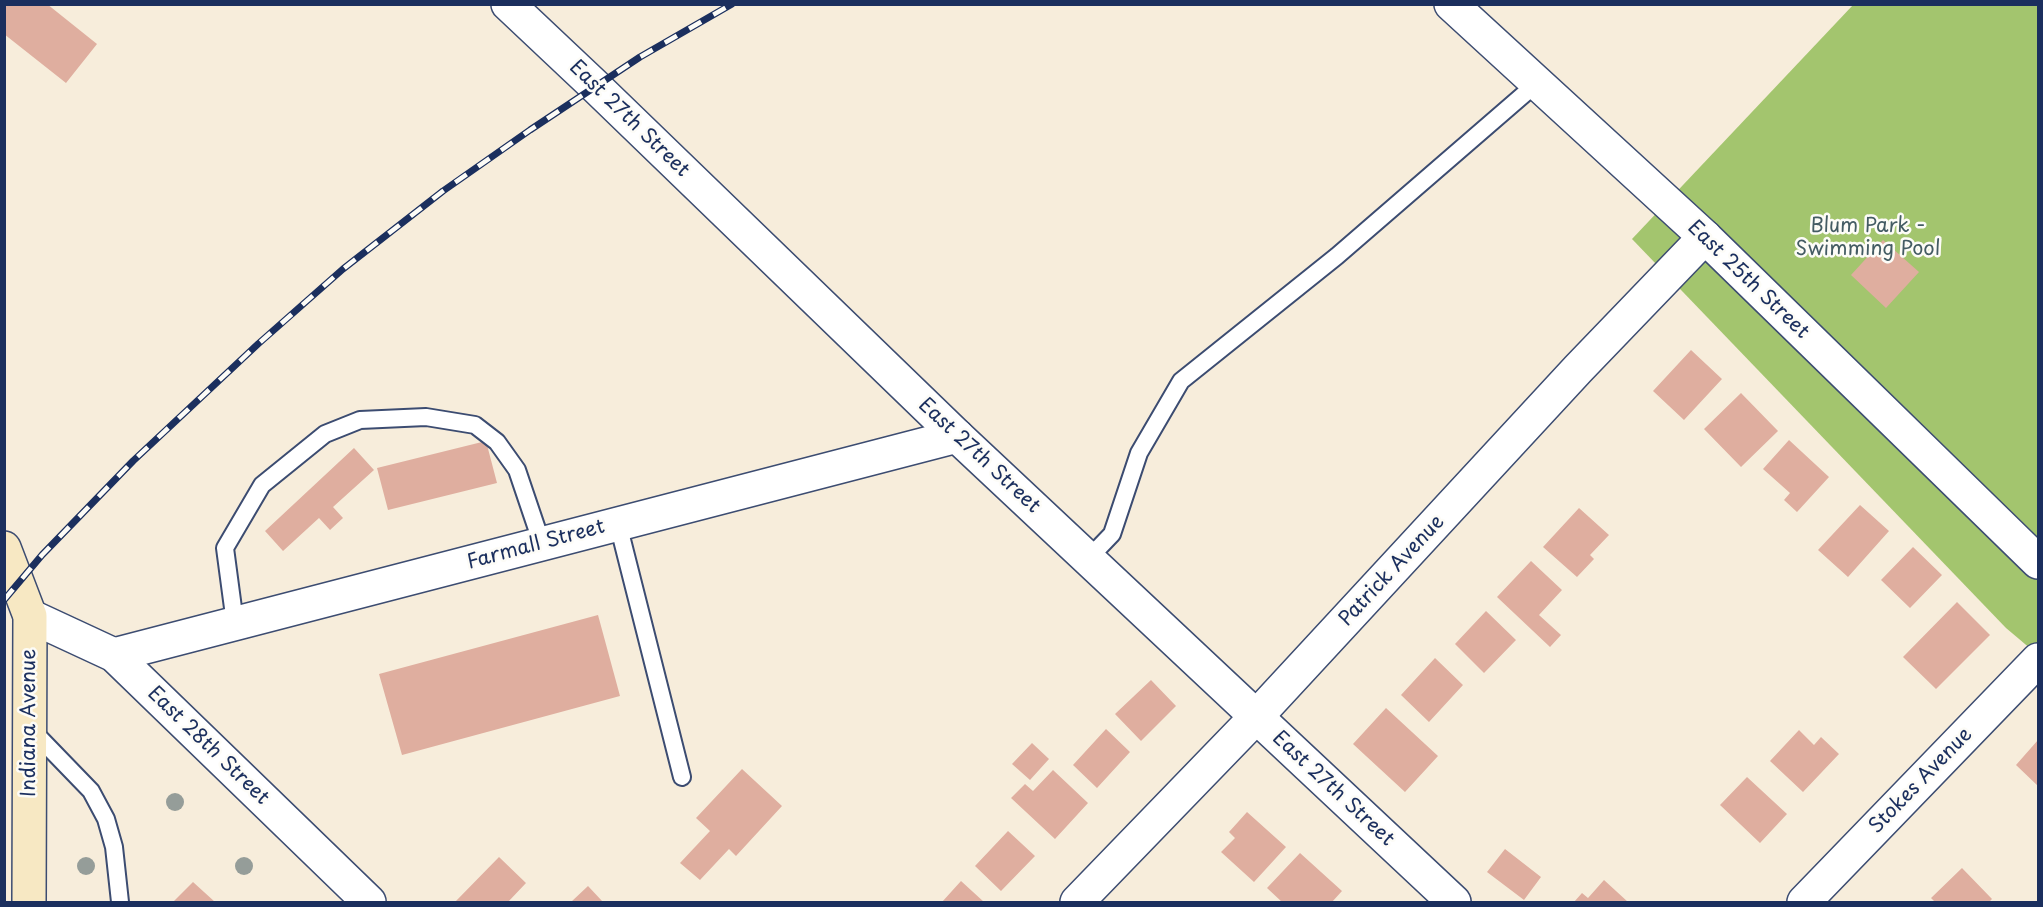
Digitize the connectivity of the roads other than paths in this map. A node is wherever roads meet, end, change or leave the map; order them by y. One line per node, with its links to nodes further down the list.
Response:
1 (508, 4): 5 (street, East 27th Street)
2 (1451, 4): 3 (street, East 25th Street)
3 (1538, 83): 4 (street, East 25th Street); 9 (lane)
4 (1705, 237): 10 (street, East 25th Street); 15 (street, Patrick Avenue)
5 (957, 436): 6 (street, Farmall Street); 9 (street, East 27th Street)
6 (618, 524): 7 (street, Farmall Street); 17 (lane)
7 (542, 544): 12 (street, Farmall Street); 12 (lane)
8 (4, 548): 11 (main road, Indiana Avenue)
9 (1088, 559): 15 (street, East 27th Street)
10 (2038, 562)
11 (30, 616): 13 (street, East 28th Street); 16 (main road, Indiana Avenue)
12 (235, 623): 13 (street, Farmall Street)
13 (114, 655): 20 (street, East 28th Street)
14 (2038, 660): 23 (street, Stokes Avenue)
15 (1256, 717): 21 (street, Patrick Avenue); 22 (street, East 27th Street)
16 (29, 727): 18 (main road, Indiana Avenue); 19 (lane)
17 (682, 777)
18 (29, 903)
19 (120, 903)
20 (369, 903)
21 (1077, 903)
22 (1454, 903)
23 (1804, 903)

